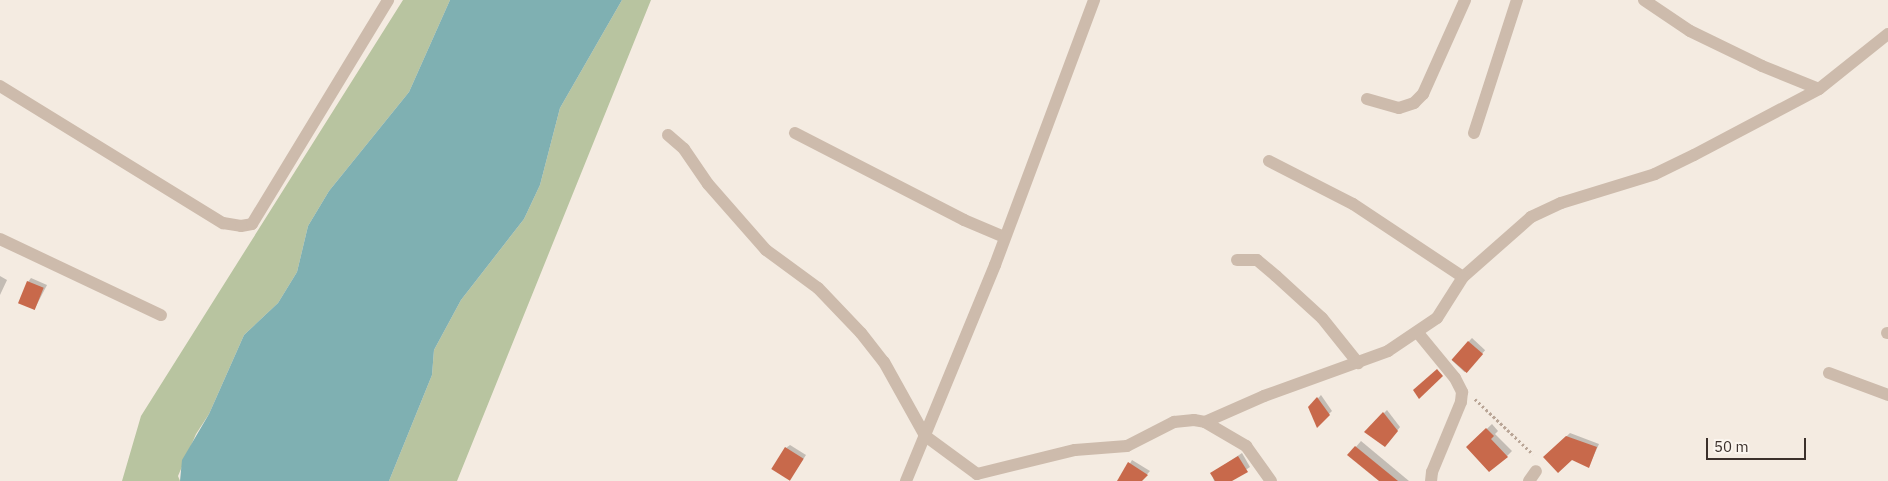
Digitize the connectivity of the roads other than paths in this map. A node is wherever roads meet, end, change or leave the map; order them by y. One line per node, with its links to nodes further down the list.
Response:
1 (388, 0): 7 (street)
2 (1094, 0): 14 (street)
3 (1465, 0): 9 (street)
4 (1517, 0): 11 (street)
5 (1644, 0): 8 (street)
6 (1888, 34): 8 (street)
7 (0, 86)
8 (1820, 89): 17 (street)
9 (1367, 99)
10 (795, 133): 14 (street)
11 (1474, 133)
12 (668, 134): 24 (street)
13 (1269, 161): 17 (street)
14 (1004, 237): 24 (street)
15 (0, 239): 18 (street)
16 (1237, 260): 20 (street)
17 (1463, 277): 19 (street)
18 (161, 315)
19 (1418, 333): 20 (street); 27 (street)
20 (1358, 363): 23 (street)
21 (1829, 373): 22 (street)
22 (1888, 395)
23 (1205, 422): 24 (street); 26 (street)
24 (924, 435): 25 (street)
25 (906, 481)
26 (1271, 481)
27 (1431, 481)

